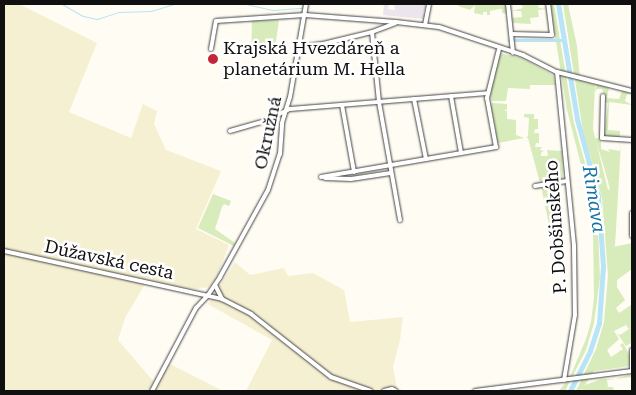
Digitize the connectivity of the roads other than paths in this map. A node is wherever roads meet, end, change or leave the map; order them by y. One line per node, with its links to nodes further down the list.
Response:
1 (306, 4): 5 (street, Okružná)
2 (429, 4): 7 (street)
3 (508, 4): 9 (street)
4 (548, 4): 9 (street)
5 (305, 15): 6 (street); 10 (street, Okružná); 11 (street)
6 (396, 22): 7 (street); 8 (street)
7 (425, 25): 12 (street)
8 (372, 32): 10 (street); 20 (street)
9 (512, 38): 13 (street)
10 (298, 48): 22 (street, Okružná)
11 (211, 49)
12 (498, 49): 13 (street); 16 (street)
13 (513, 53): 14 (street)
14 (557, 72): 15 (street); 30 (street, P. Dobšinského)
15 (632, 90)
16 (487, 93): 17 (street); 25 (street)
17 (451, 96): 19 (street); 25 (street)
18 (604, 96): 24 (street)
19 (414, 99): 20 (street); 26 (street)
20 (379, 102): 21 (street); 27 (street)
21 (342, 105): 22 (street); 28 (street)
22 (285, 112): 23 (street); 36 (street, Okružná)
23 (230, 131)
24 (632, 140)
25 (461, 153): 26 (street)
26 (426, 159): 27 (street)
27 (389, 166): 28 (street); 29 (street)
28 (354, 172): 29 (street)
29 (391, 173): 33 (street)
30 (567, 181): 31 (street); 42 (street, P. Dobšinského)
31 (536, 186)
32 (632, 213): 34 (street)
33 (400, 220)
34 (632, 236)
35 (4, 251): 37 (street, Dúžavská cesta)
36 (215, 285): 37 (street); 38 (street, Okružná); 39 (street)
37 (200, 293): 38 (street, Dúžavská cesta)
38 (208, 295): 39 (street, Dúžavská cesta); 43 (street, Okružná)
39 (222, 298): 44 (street, Dúžavská cesta)
40 (632, 350): 41 (street)
41 (632, 371): 42 (street)
42 (565, 380): 48 (street)
43 (152, 391)
44 (372, 391)
45 (385, 391): 46 (street)
46 (396, 391)
47 (475, 391): 48 (street)
48 (485, 391)

